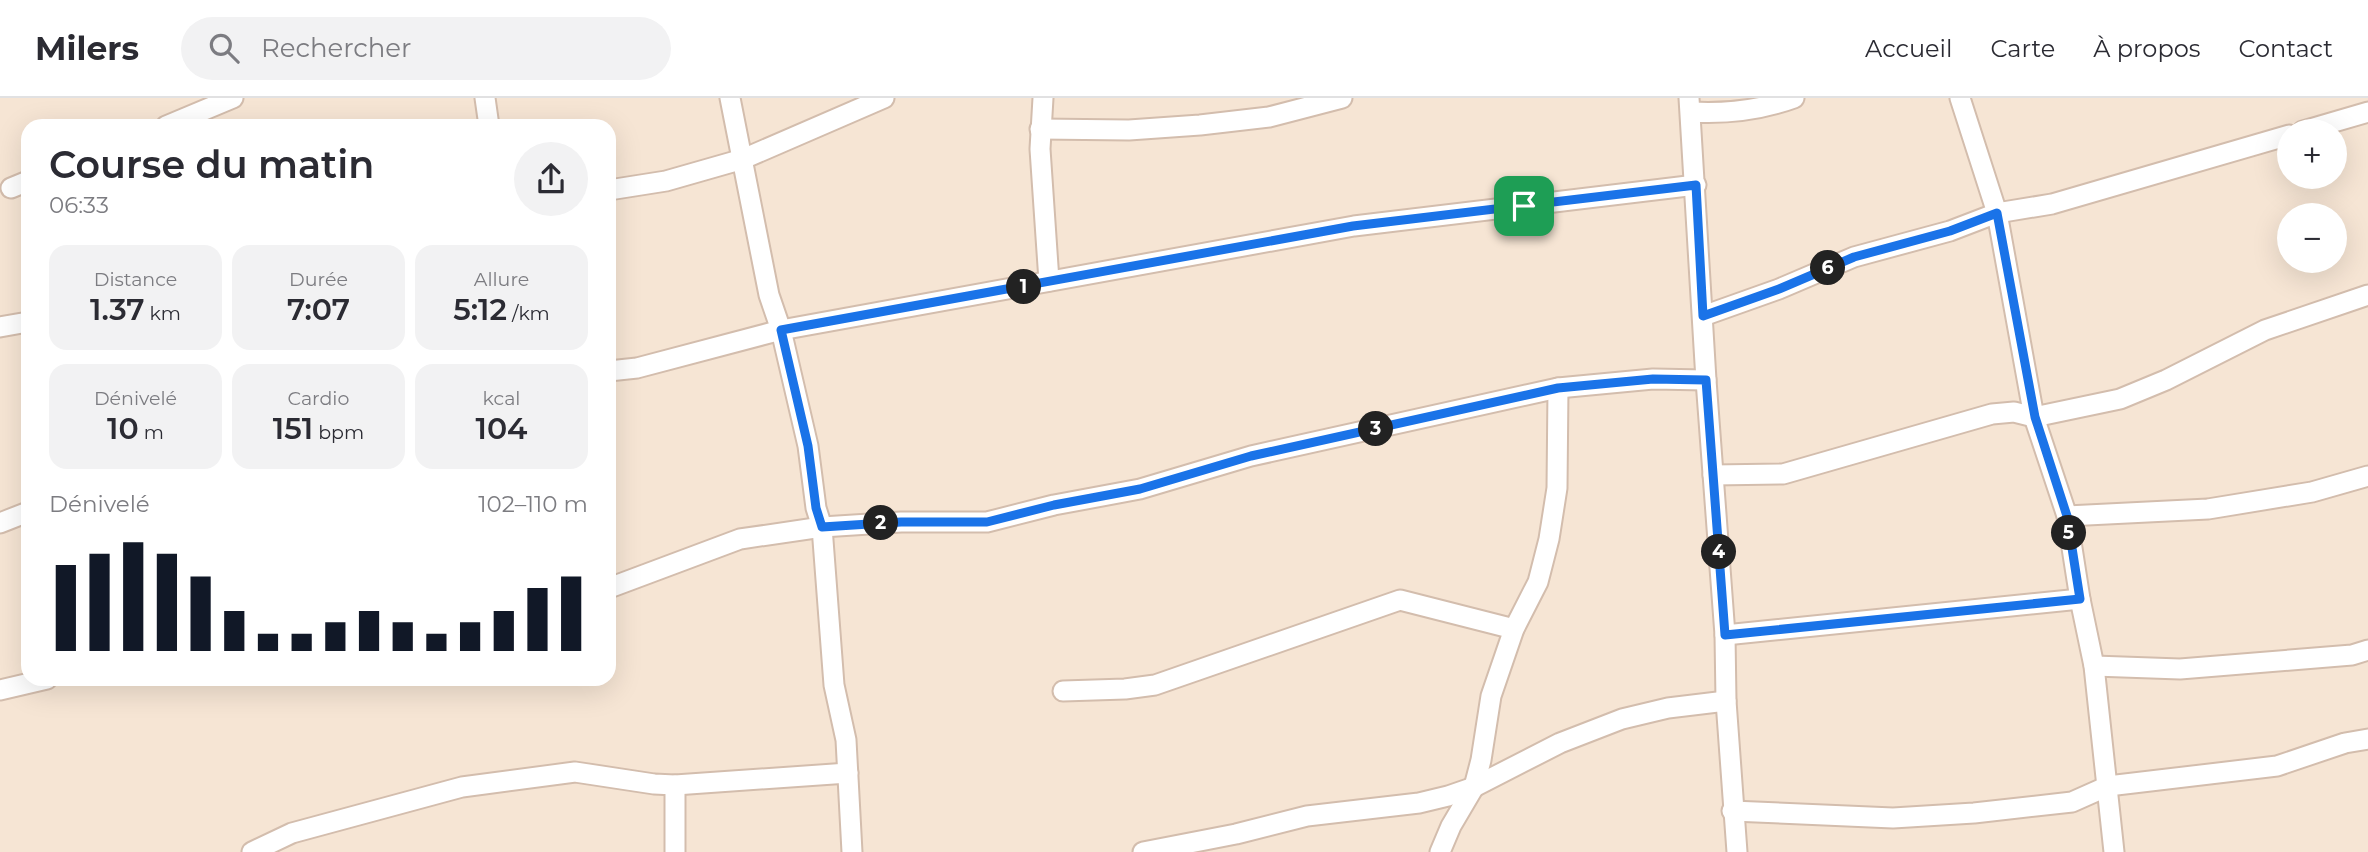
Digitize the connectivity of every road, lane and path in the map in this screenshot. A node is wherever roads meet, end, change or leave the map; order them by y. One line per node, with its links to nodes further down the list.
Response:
1 (233, 98): 11 (street)
2 (485, 98): 12 (street)
3 (730, 98): 16 (street)
4 (884, 98): 16 (street)
5 (1043, 98): 14 (street)
6 (1342, 98): 14 (street)
7 (1794, 98): 9 (street)
8 (1960, 98): 19 (street)
9 (1690, 105): 17 (street)
10 (2368, 112): 13 (street)
11 (183, 119)
12 (488, 119)
13 (2344, 119)
14 (1041, 129): 20 (street)
15 (2277, 138): 19 (street)
16 (743, 159): 18 (street); 25 (street)
17 (1696, 185): 20 (street); 22 (street)
18 (616, 189)
19 (1997, 213): 22 (street); 29 (street)
20 (1049, 281): 25 (street)
21 (2368, 295): 29 (street)
22 (1703, 316): 27 (street)
23 (21, 323): 24 (street)
24 (0, 327)
25 (781, 330): 26 (street); 35 (street)
26 (616, 370)
27 (1706, 380): 28 (street); 30 (street)
28 (1558, 388): 35 (street); 38 (street)
29 (2035, 417): 30 (street); 33 (street)
30 (1713, 475): 39 (street)
31 (2368, 476): 33 (street)
32 (21, 515): 34 (street)
33 (2067, 516): 37 (street)
34 (0, 523)
35 (822, 527): 36 (street); 47 (street)
36 (616, 585)
37 (2080, 599): 39 (street); 41 (street)
38 (1514, 629): 44 (street); 50 (street)
39 (1725, 635): 45 (street)
40 (2368, 650): 41 (street)
41 (2094, 666): 49 (street)
42 (21, 685): 43 (street)
43 (0, 690)
44 (1063, 691)
45 (1726, 701): 50 (street); 51 (street)
46 (2368, 739): 49 (street)
47 (848, 773): 48 (street); 54 (street)
48 (675, 785): 52 (street); 53 (street)
49 (2108, 786): 51 (street); 58 (street)
50 (1474, 787): 55 (street); 56 (street)
51 (1732, 811): 57 (street)
52 (251, 852)
53 (675, 852)
54 (852, 852)
55 (1143, 852)
56 (1440, 852)
57 (1737, 852)
58 (2114, 852)

